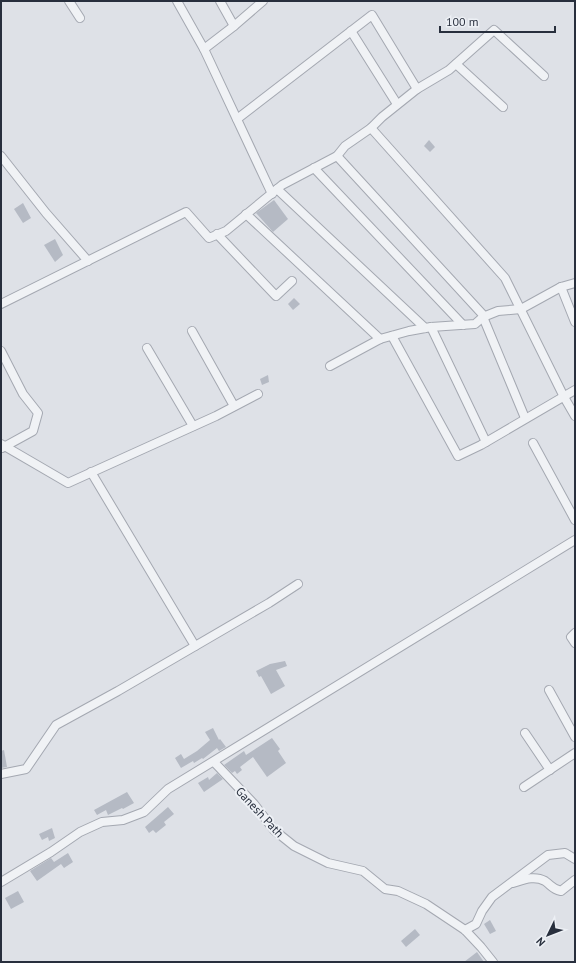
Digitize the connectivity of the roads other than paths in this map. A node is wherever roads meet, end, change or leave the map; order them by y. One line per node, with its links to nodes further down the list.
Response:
1 (69, 1): 5 (street)
2 (177, 1): 8 (street)
3 (220, 1): 6 (street)
4 (263, 1): 6 (street)
5 (80, 18)
6 (234, 26): 8 (street)
7 (351, 31): 11 (street); 12 (street); 14 (street)
8 (204, 49): 14 (street)
9 (456, 64): 10 (street); 11 (street); 13 (street)
10 (544, 76)
11 (416, 89): 12 (street)
12 (397, 104): 15 (street)
13 (503, 107)
14 (237, 119): 19 (street)
15 (371, 128): 17 (street); 27 (street)
16 (1, 156): 22 (street)
17 (337, 156): 18 (street); 28 (street)
18 (314, 168): 19 (street); 30 (street)
19 (275, 192): 20 (street); 31 (street)
20 (246, 214): 21 (street); 34 (street)
21 (217, 234): 22 (street); 23 (street)
22 (88, 261): 26 (street)
23 (292, 281)
24 (575, 283): 25 (street)
25 (561, 287): 27 (street); 29 (street)
26 (1, 304)
27 (521, 309): 28 (street); 40 (street)
28 (484, 317): 30 (street); 43 (street)
29 (575, 322)
30 (463, 325): 31 (street)
31 (428, 327): 33 (street); 45 (street)
32 (192, 331): 41 (street)
33 (392, 336): 34 (street); 45 (street)
34 (380, 339): 37 (street)
35 (147, 348): 44 (street)
36 (1, 351): 47 (street)
37 (330, 366)
38 (575, 390): 40 (street)
39 (258, 394): 41 (street)
40 (564, 397): 42 (street); 43 (street)
41 (234, 406): 44 (street)
42 (575, 416)
43 (525, 418): 45 (street)
44 (193, 426): 48 (street)
45 (486, 442)
46 (533, 443): 49 (street)
47 (2, 446): 48 (street)
48 (91, 472): 54 (street)
49 (575, 520)
50 (575, 540): 59 (street)
51 (298, 584): 54 (street)
52 (575, 633): 53 (street)
53 (575, 643)
54 (195, 646): 61 (street)
55 (549, 690): 57 (street)
56 (525, 733): 60 (street)
57 (575, 737)
58 (575, 753): 60 (street)
59 (214, 762): 65 (street); 67 (street, Ganesh Path)
60 (550, 770): 62 (street)
61 (1, 774)
62 (524, 787)
63 (575, 859): 66 (street)
64 (575, 880): 66 (street)
65 (1, 882)
66 (506, 886): 67 (street)
67 (464, 930): 68 (street, Ganesh Path)
68 (493, 962)

